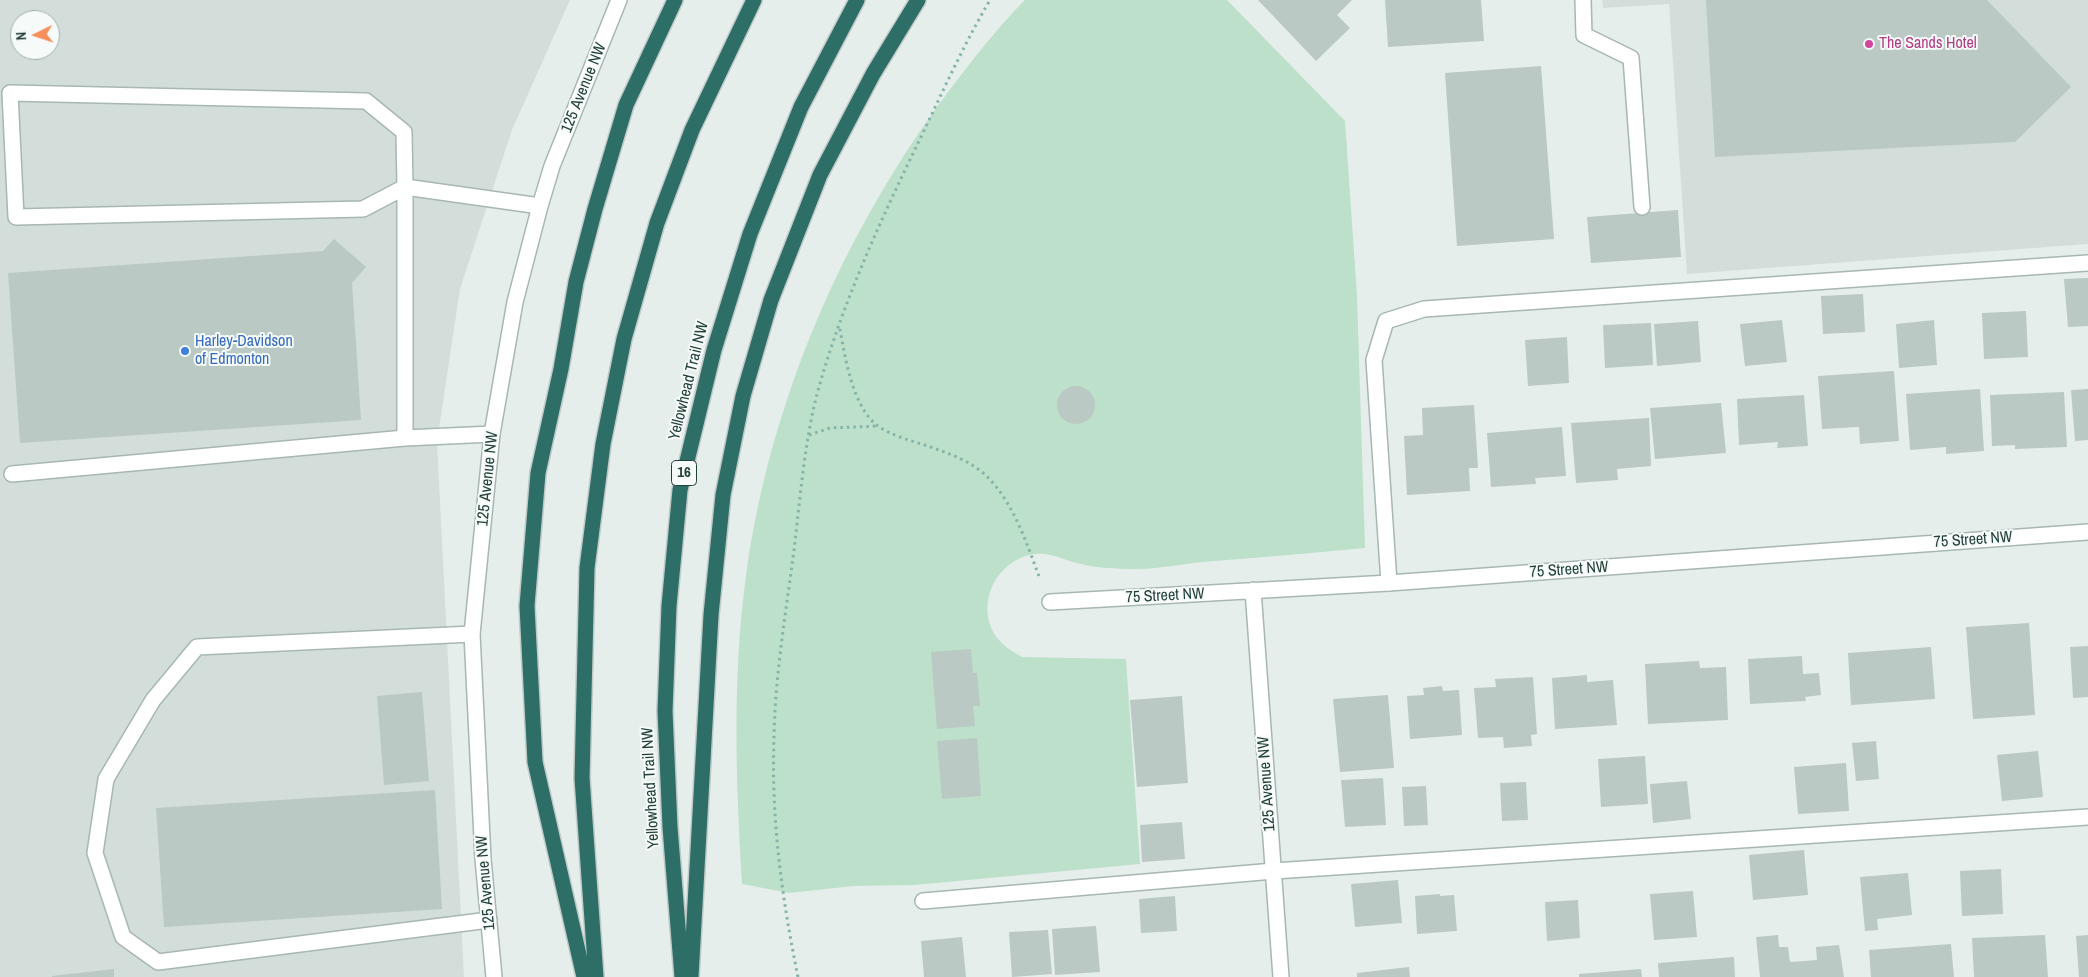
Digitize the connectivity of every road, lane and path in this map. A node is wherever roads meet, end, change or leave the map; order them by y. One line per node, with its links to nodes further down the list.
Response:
1 (619, 0): 9 (street, 125 Avenue NW)
2 (675, 0): 28 (highway)
3 (754, 0): 29 (highway)
4 (857, 0): 30 (highway, Yellowhead Trail NW / 16)
5 (918, 0): 31 (highway)
6 (990, 0): 12 (path)
7 (1583, 0): 10 (street)
8 (405, 187): 8 (street); 9 (street); 16 (street)
9 (540, 206): 14 (street, 125 Avenue NW)
10 (1642, 207)
11 (2088, 263): 19 (street)
12 (840, 327): 13 (path); 15 (path)
13 (878, 426): 15 (path); 21 (path)
14 (492, 434): 16 (street); 22 (street, 125 Avenue NW)
15 (810, 435): 32 (path)
16 (405, 438): 17 (street)
17 (12, 474)
18 (2088, 532): 19 (street, 75 Street NW)
19 (1389, 584): 20 (street, 75 Street NW)
20 (1253, 590): 21 (street, 75 Street NW); 24 (street, 125 Avenue NW)
21 (1050, 602)
22 (472, 634): 26 (street, 125 Avenue NW); 26 (street)
23 (2088, 817): 24 (street)
24 (1274, 871): 25 (street); 33 (street, 125 Avenue NW)
25 (923, 901)
26 (489, 920): 27 (street, 125 Avenue NW)
27 (494, 977)
28 (584, 977)
29 (596, 977)
30 (682, 977)
31 (691, 977)
32 (798, 977)
33 (1281, 977)

